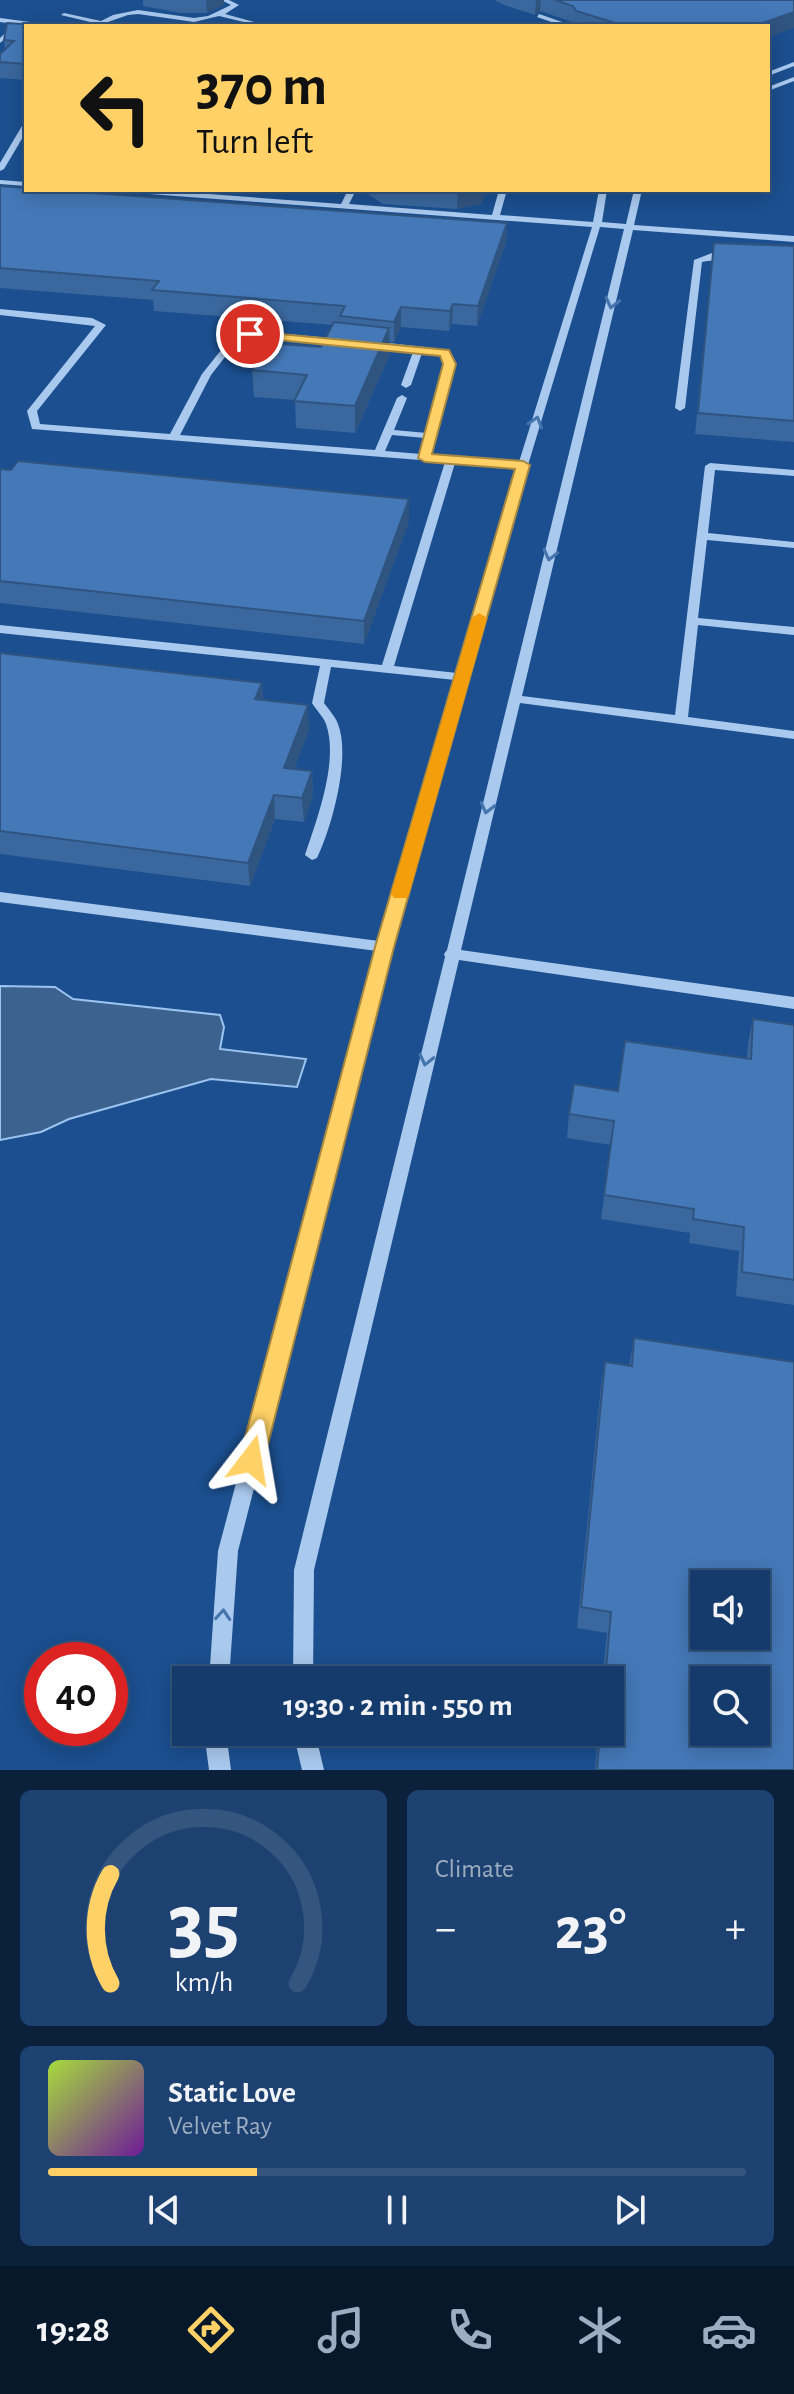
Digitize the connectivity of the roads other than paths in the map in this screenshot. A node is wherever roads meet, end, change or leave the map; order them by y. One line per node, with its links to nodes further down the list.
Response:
1 (224, 0): 2 (street)
2 (217, 14): 5 (street); 8 (street)
3 (64, 15): 8 (street)
4 (539, 16): 13 (street)
5 (235, 17): 11 (street); 12 (street)
6 (0, 20): 7 (street)
7 (21, 22): 9 (street); 14 (street)
8 (102, 23): 10 (street)
9 (33, 24)
10 (106, 24)
11 (220, 24)
12 (258, 24)
13 (563, 24)
14 (0, 41)
15 (794, 64): 16 (street)
16 (770, 73)
17 (794, 79): 18 (street)
18 (770, 88)
19 (24, 129): 20 (street)
20 (0, 169)
21 (0, 182): 22 (street)
22 (24, 184)
23 (198, 192): 29 (street)
24 (305, 192): 29 (street)
25 (351, 192): 30 (street)
26 (502, 192): 31 (street)
27 (603, 192): 32 (street)
28 (638, 192): 33 (street)
29 (298, 203): 30 (street)
30 (344, 206): 31 (street)
31 (496, 216): 32 (street)
32 (597, 225): 33 (street); 47 (street, one-way to 32)
33 (631, 227): 34 (street); 57 (street, one-way to 57)
34 (794, 239)
35 (740, 258): 40 (street)
36 (0, 312): 43 (street)
37 (419, 348): 38 (street); 42 (street); 43 (street)
38 (406, 385)
39 (402, 398): 41 (street)
40 (680, 408)
41 (388, 432): 42 (street); 44 (street)
42 (431, 436): 45 (street)
43 (173, 438): 44 (street)
44 (379, 454): 45 (street)
45 (425, 458): 46 (street)
46 (451, 460): 47 (street); 55 (street)
47 (523, 465): 56 (street)
48 (794, 473): 49 (street)
49 (703, 536): 50 (street); 51 (street)
50 (794, 545)
51 (694, 621): 53 (street); 58 (street)
52 (0, 629): 54 (street)
53 (794, 631)
54 (326, 664): 55 (street); 60 (street)
55 (387, 670): 56 (street)
56 (462, 677): 62 (street)
57 (514, 699): 58 (street); 63 (street, one-way to 63)
58 (681, 720): 59 (street)
59 (794, 735)
60 (312, 855)
61 (0, 897): 62 (street)
62 (385, 947): 65 (street, one-way to 62)
63 (451, 954): 64 (street); 66 (street, one-way to 66)
64 (794, 1003)
65 (220, 1666)
66 (303, 1666)
67 (217, 1746): 69 (street)
68 (307, 1746): 70 (street)
69 (220, 1770)
70 (313, 1770)

